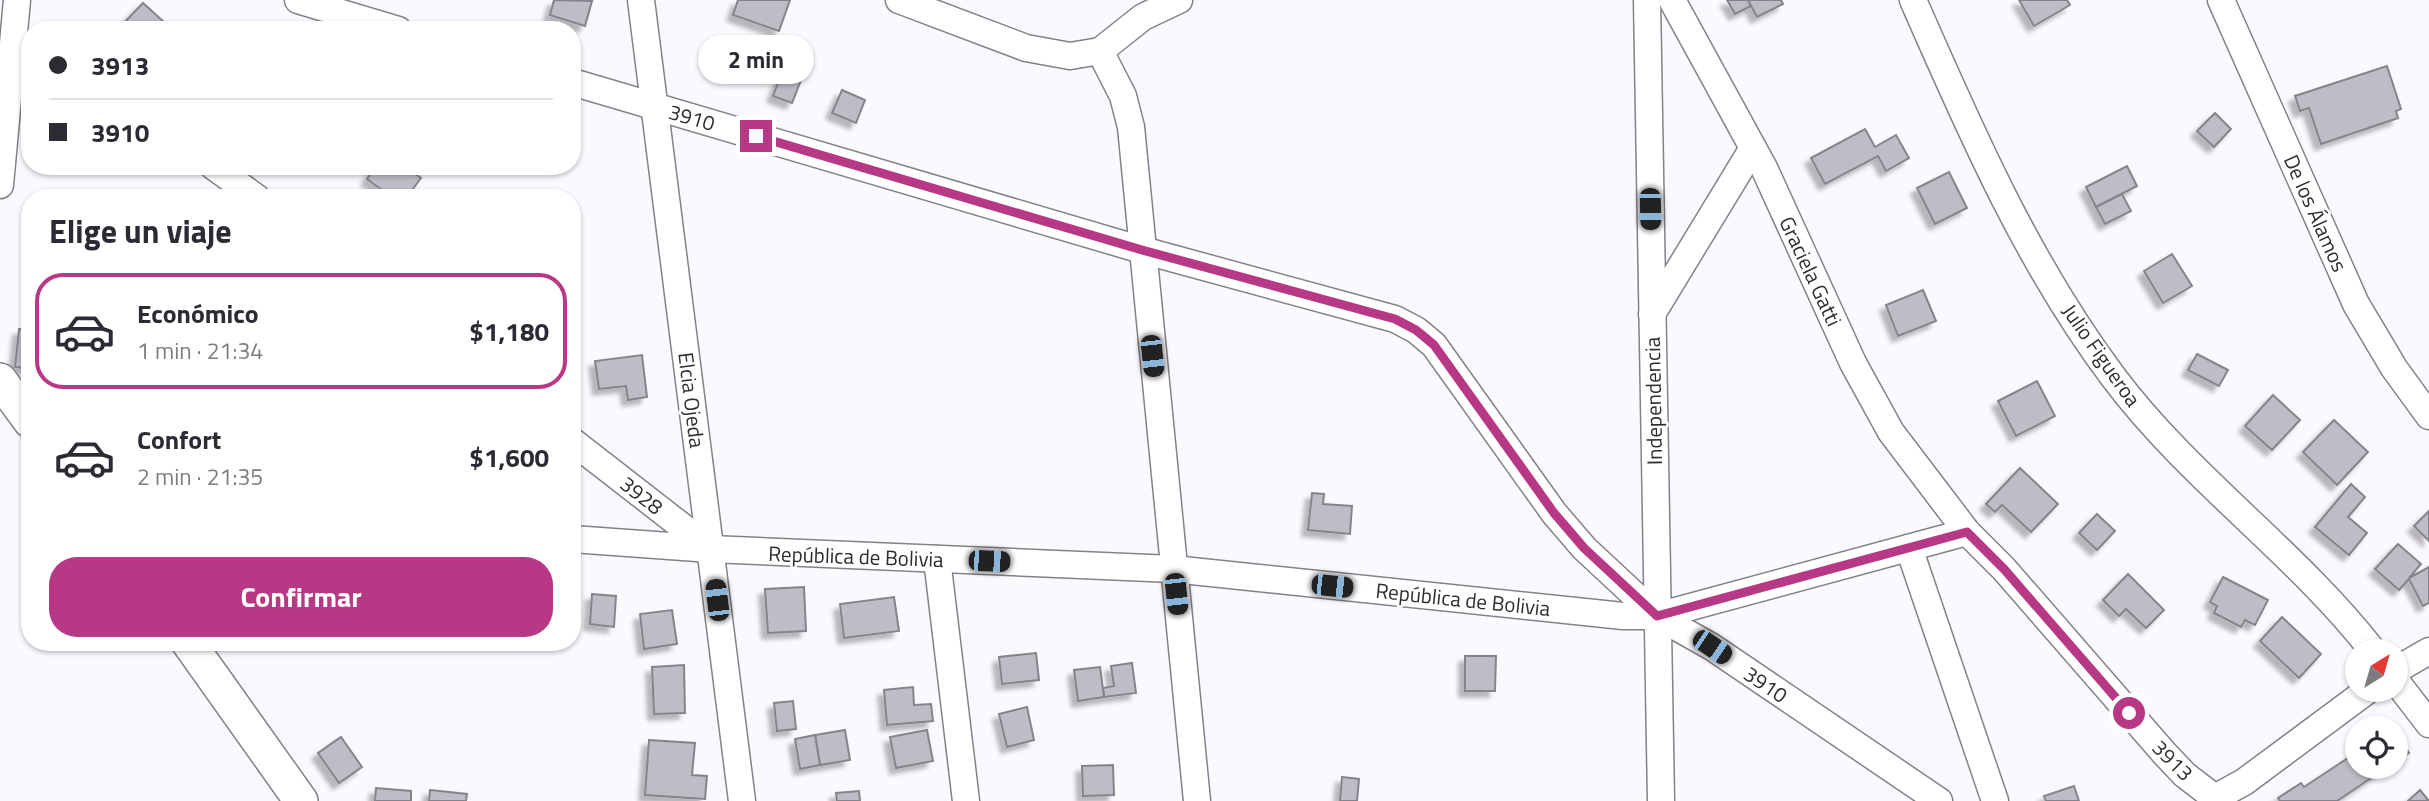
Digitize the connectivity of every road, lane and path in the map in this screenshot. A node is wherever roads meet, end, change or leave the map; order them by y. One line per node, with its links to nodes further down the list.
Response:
1 (18, 0): 12 (street)
2 (298, 0): 10 (street)
3 (641, 0): 14 (street, Elcia Ojeda)
4 (899, 0): 11 (street)
5 (1179, 0): 11 (street)
6 (1647, 0): 20 (street, Independencia)
7 (1671, 0): 15 (street, Graciela Gatti)
8 (1913, 0): 32 (street, Julio Figueroa)
9 (2221, 0): 23 (street, De los Álamos)
10 (368, 21)
11 (1100, 51): 19 (street)
12 (21, 58): 17 (street)
13 (581, 85): 14 (street, 3910)
14 (654, 106): 19 (street, 3910); 28 (street, Elcia Ojeda)
15 (1753, 148): 20 (street); 25 (street, Graciela Gatti)
16 (225, 175): 18 (street)
17 (0, 185)
18 (245, 189)
19 (1142, 250): 30 (street); 31 (street, 3910)
20 (1652, 314): 31 (street, Independencia)
21 (0, 380): 22 (street)
22 (21, 409)
23 (2429, 415)
24 (581, 448): 28 (street, 3928)
25 (1967, 532): 27 (street, República de Bolivia); 39 (street, 3913)
26 (581, 540): 28 (street, República de Bolivia)
27 (1909, 548): 31 (street, República de Bolivia); 46 (street)
28 (711, 550): 29 (street, República de Bolivia); 41 (street, Elcia Ojeda)
29 (937, 559): 30 (street, República de Bolivia); 42 (street)
30 (1173, 569): 31 (street, República de Bolivia); 43 (street)
31 (1657, 616): 44 (street, Independencia); 45 (street, 3910)
32 (2364, 639)
33 (194, 651): 40 (street)
34 (2429, 651): 35 (street)
35 (2408, 663)
36 (2408, 696): 38 (street)
37 (2352, 702): 39 (street)
38 (2429, 723)
39 (2215, 799)
40 (301, 801)
41 (742, 801)
42 (966, 801)
43 (1197, 801)
44 (1661, 801)
45 (1938, 801)
46 (1994, 801)

